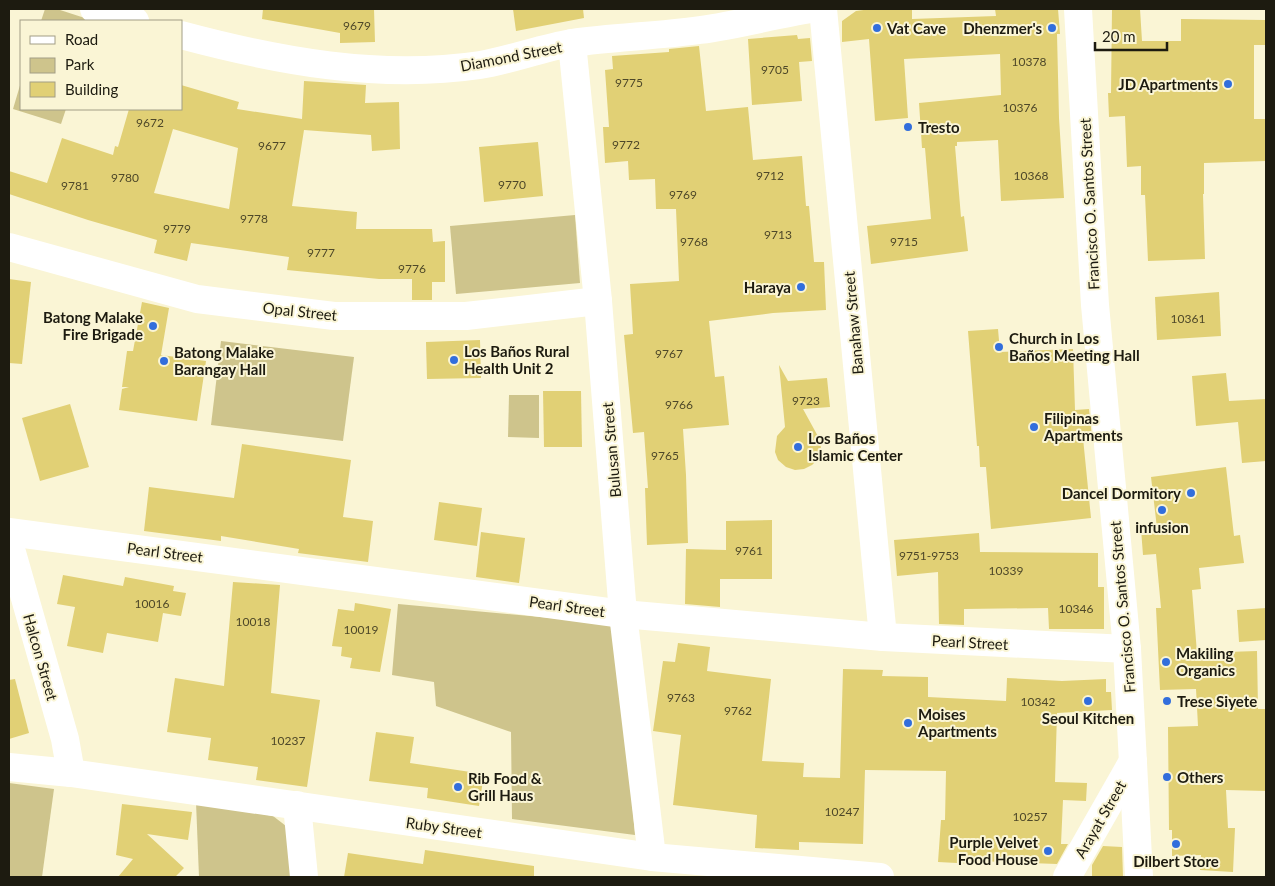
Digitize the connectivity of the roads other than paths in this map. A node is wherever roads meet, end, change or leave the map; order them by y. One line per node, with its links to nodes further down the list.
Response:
1 (94, 9): 5 (street)
2 (811, 9): 7 (street, Diamond Street)
3 (823, 9): 13 (street, Banahaw Street)
4 (1078, 9): 14 (street, Francisco O. Santos Street)
5 (132, 20)
6 (182, 35): 7 (street, Diamond Street)
7 (572, 43): 9 (street, Bulusan Street)
8 (9, 246): 9 (street, Opal Street)
9 (598, 301): 12 (street, Bulusan Street)
10 (9, 532): 12 (street, Pearl Street)
11 (9, 542): 17 (street, Halcon Street)
12 (624, 614): 13 (street, Pearl Street); 19 (street, Bulusan Street)
13 (882, 637): 14 (street, Pearl Street)
14 (1128, 650): 15 (street, Francisco O. Santos Street)
15 (1133, 761): 22 (street, Arayat Street); 23 (street, Francisco O. Santos Street)
16 (9, 766): 17 (street, Ruby Street)
17 (71, 773): 18 (street, Ruby Street)
18 (297, 805): 19 (street, Ruby Street); 20 (street)
19 (652, 857): 21 (street, Ruby Street)
20 (304, 877)
21 (880, 877)
22 (1067, 877)
23 (1139, 877)

